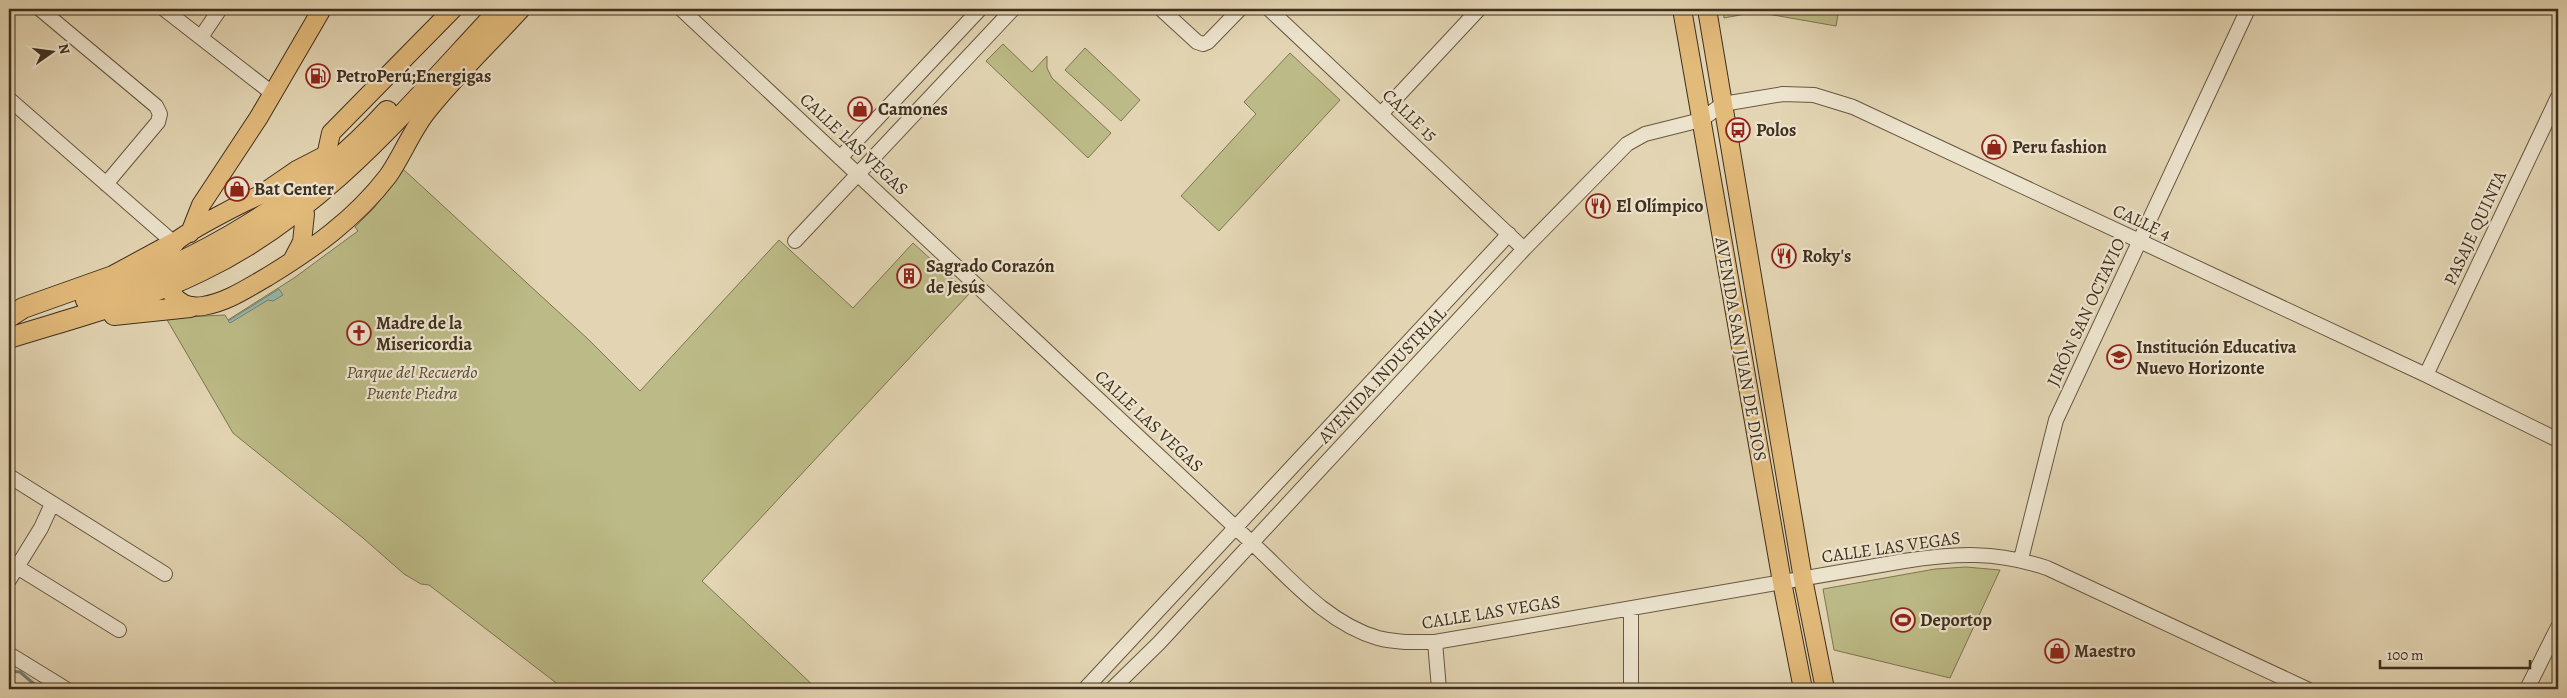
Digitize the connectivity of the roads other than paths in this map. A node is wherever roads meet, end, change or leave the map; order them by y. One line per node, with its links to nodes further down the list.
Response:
1 (42, 9): 30 (street)
2 (164, 9): 19 (street)
3 (220, 9): 19 (street)
4 (322, 9): 20 (main road)
5 (453, 9): 27 (main road)
6 (481, 9): 26 (highway)
7 (500, 9): 32 (highway)
8 (521, 9): 38 (main road)
9 (681, 9): 28 (street, CALLE LAS VEGAS)
10 (980, 9): 28 (street)
11 (1013, 9): 29 (street)
12 (1161, 9): 13 (street)
13 (1240, 9)
14 (1269, 9): 24 (street, CALLE 15)
15 (1479, 9): 24 (street)
16 (1682, 9): 25 (main road, AVENIDA SAN JUAN DE DIOS)
17 (1707, 9): 23 (main road, AVENIDA SAN JUAN DE DIOS)
18 (2248, 9): 36 (street, JIRÓN SAN OCTAVIO)
19 (201, 38): 20 (street)
20 (272, 93): 33 (main road)
21 (2558, 97): 44 (street, PASAJE QUINTA)
22 (9, 99): 30 (street)
23 (1723, 104): 25 (street, CALLE 4); 36 (street, CALLE 4); 53 (main road, AVENIDA SAN JUAN DE DIOS)
24 (1381, 114): 34 (street, CALLE 15)
25 (1701, 120): 37 (street, AVENIDA INDUSTRIAL); 55 (main road, AVENIDA SAN JUAN DE DIOS)
26 (356, 141): 27 (highway); 32 (highway)
27 (326, 156): 31 (highway)
28 (840, 158): 29 (street, CALLE LAS VEGAS)
29 (858, 174): 35 (street); 48 (street, CALLE LAS VEGAS)
30 (106, 184): 33 (street)
31 (265, 193): 32 (main road); 33 (main road)
32 (297, 202): 38 (main road); 39 (highway)
33 (190, 231): 39 (main road); 41 (highway)
34 (1509, 234): 37 (street, CALLE 15); 48 (street)
35 (795, 242)
36 (2140, 242): 44 (street, CALLE 4); 50 (street, JIRÓN SAN OCTAVIO)
37 (1524, 249): 49 (street, AVENIDA INDUSTRIAL)
38 (292, 262): 40 (main road)
39 (165, 278): 40 (main road); 42 (highway); 43 (highway)
40 (190, 306): 42 (highway)
41 (9, 317)
42 (65, 321): 43 (highway)
43 (12, 335)
44 (2426, 375): 45 (street, CALLE 4)
45 (2558, 440)
46 (9, 476): 47 (street)
47 (52, 504): 51 (street); 52 (street)
48 (1237, 528): 49 (street, CALLE LAS VEGAS); 62 (street)
49 (1250, 542): 59 (street, CALLE LAS VEGAS); 63 (street, AVENIDA INDUSTRIAL)
50 (2021, 559): 53 (street, CALLE LAS VEGAS); 68 (street, CALLE LAS VEGAS)
51 (17, 567): 54 (street); 58 (street)
52 (165, 574)
53 (1803, 579): 55 (street, CALLE LAS VEGAS); 67 (main road, AVENIDA SAN JUAN DE DIOS)
54 (9, 580)
55 (1782, 582): 56 (street, CALLE LAS VEGAS); 66 (main road, AVENIDA SAN JUAN DE DIOS)
56 (1631, 608): 59 (street, CALLE LAS VEGAS); 65 (street)
57 (2558, 626): 69 (street)
58 (119, 630)
59 (1435, 642): 64 (street)
60 (9, 654): 61 (street)
61 (66, 689)
62 (1085, 689)
63 (1112, 689)
64 (1439, 689)
65 (1631, 689)
66 (1803, 689)
67 (1824, 689)
68 (2307, 689)
69 (2527, 689)

